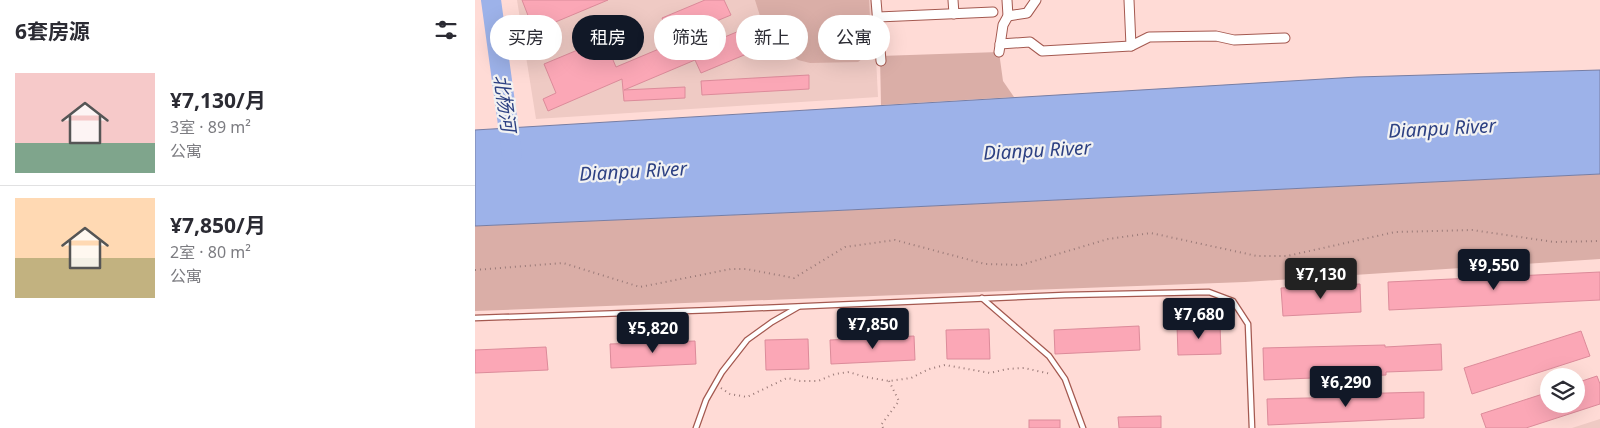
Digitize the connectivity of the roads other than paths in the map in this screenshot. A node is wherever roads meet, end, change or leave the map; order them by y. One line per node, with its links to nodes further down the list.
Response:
1 (877, 0): 8 (street)
2 (953, 0): 7 (street)
3 (1007, 0): 9 (street)
4 (1036, 0): 9 (street)
5 (1129, 0): 12 (street)
6 (993, 12): 7 (street)
7 (954, 14): 10 (street)
8 (878, 15)
9 (1008, 16): 12 (street)
10 (890, 17)
11 (1285, 38): 12 (street)
12 (1131, 46)
13 (982, 298): 14 (lane); 17 (lane); 18 (lane)
14 (800, 306): 15 (lane); 16 (lane)
15 (475, 318)
16 (696, 428)
17 (1083, 428)
18 (1252, 428)

